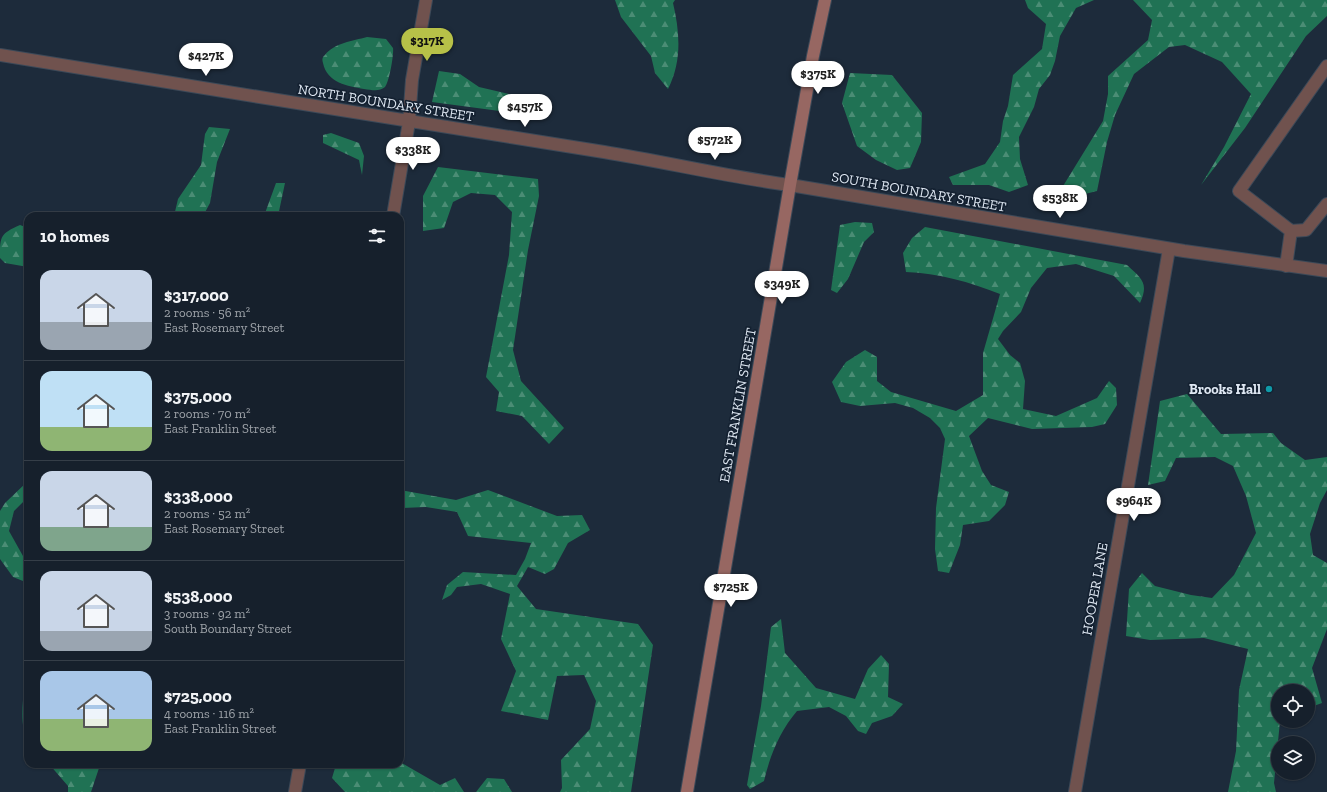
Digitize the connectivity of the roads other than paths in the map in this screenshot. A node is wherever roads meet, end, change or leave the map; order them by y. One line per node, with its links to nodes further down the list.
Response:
1 (426, 0): 5 (street)
2 (825, 0): 6 (main road, EAST FRANKLIN STREET)
3 (0, 55): 5 (street, NORTH BOUNDARY STREET)
4 (1327, 66): 9 (street)
5 (409, 122): 6 (street, NORTH BOUNDARY STREET); 8 (street)
6 (790, 186): 10 (street, SOUTH BOUNDARY STREET); 15 (main road, EAST FRANKLIN STREET)
7 (1327, 204): 9 (street)
8 (394, 212)
9 (1292, 231): 11 (street)
10 (1169, 249): 11 (street, SOUTH BOUNDARY STREET); 16 (street, HOOPER LANE)
11 (1286, 266): 12 (street, SOUTH BOUNDARY STREET)
12 (1327, 271)
13 (299, 768): 14 (street)
14 (295, 792)
15 (687, 792)
16 (1075, 792)

